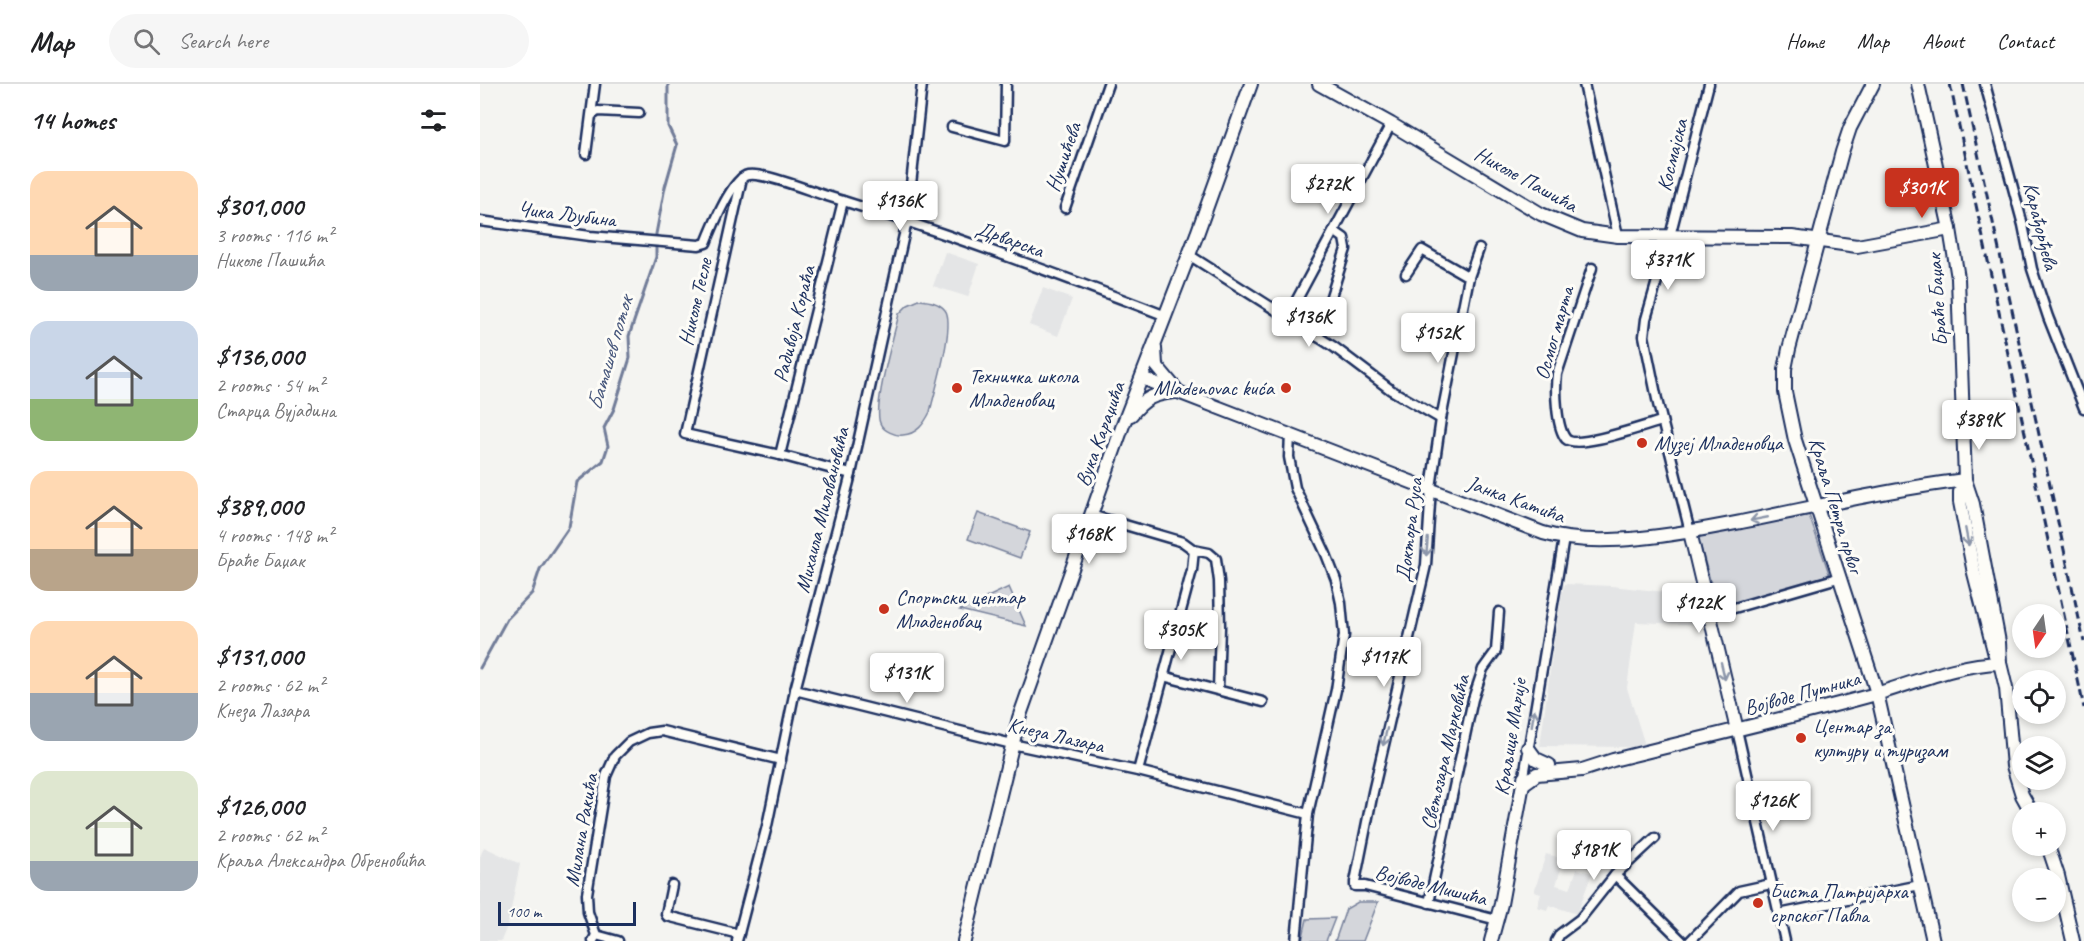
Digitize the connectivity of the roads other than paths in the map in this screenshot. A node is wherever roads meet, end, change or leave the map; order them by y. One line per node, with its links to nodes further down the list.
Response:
1 (595, 84): 13 (street)
2 (922, 84): 21 (street, Михаила Миловановића)
3 (1006, 84): 15 (street)
4 (1108, 84): 19 (street, Нушићева)
5 (1251, 84): 28 (street, Вука Караџића)
6 (1319, 84): 14 (street, Николе Пашића)
7 (1584, 84): 24 (street)
8 (1709, 84): 25 (street, Космајска)
9 (1873, 84): 26 (street, Краља Петра првог)
10 (1918, 84): 22 (street, Браће Баџак)
11 (1985, 84): 38 (street, Карађорђева)
12 (639, 113): 13 (street)
13 (592, 115): 16 (street)
14 (1391, 124): 23 (street); 24 (street, Николе Пашића)
15 (952, 127)
16 (586, 154)
17 (742, 178): 18 (street, Дрварска); 20 (street, Чика Љубина); 43 (street, Николе Тесле)
18 (843, 201): 21 (street, Дрварска); 43 (street, Радивоја Кораћа)
19 (1065, 208)
20 (480, 221)
21 (907, 221): 32 (street, Дрварска); 44 (street, Михаила Миловановића)
22 (1950, 229): 26 (street, Николе Пашића); 45 (street, Браће Баџак)
23 (1334, 231): 33 (street); 34 (street)
24 (1618, 236): 25 (street, Николе Пашића)
25 (1670, 236): 26 (street, Николе Пашића); 40 (street, Космајска)
26 (1819, 241): 47 (street, Краља Петра првог)
27 (1479, 249): 31 (street, Доктора Руса)
28 (1189, 255): 32 (street, Вука Караџића); 33 (street)
29 (1592, 268): 40 (street, Осмог марта)
30 (1406, 274): 31 (street)
31 (1469, 277): 39 (street, Доктора Руса)
32 (1166, 315): 35 (street, Вука Караџића)
33 (1287, 318): 34 (street)
34 (1318, 338): 39 (street)
35 (1154, 345): 36 (street, Вука Караџића); 37 (street)
36 (1142, 378): 37 (street, Јанка Катића); 41 (street, Вука Караџића)
37 (1179, 392): 41 (street); 42 (street, Јанка Катића)
38 (2084, 406)
39 (1441, 418): 46 (street, Доктора Руса)
40 (1662, 421): 49 (street, Космајска)
41 (1124, 425): 48 (street, Вука Караџића)
42 (1290, 434): 46 (street, Јанка Катића); 70 (street)
43 (780, 455): 44 (street)
44 (851, 474): 58 (street, Михаила Миловановића)
45 (1965, 480): 47 (street, Јанка Катића); 55 (street, Браће Баџак)
46 (1431, 488): 50 (street, Јанка Катића); 77 (street, Доктора Руса, one-way to 77)
47 (1816, 507): 49 (street, Јанка Катића, one-way to 49); 52 (street, Краља Петра првог)
48 (1091, 515): 51 (street); 62 (street, Вука Караџића)
49 (1690, 532): 50 (street, Јанка Катића); 54 (street)
50 (1564, 538): 63 (street, Краљице Марије, one-way to 50)
51 (1194, 550): 56 (street); 57 (street)
52 (1838, 578): 54 (street); 59 (street, Краља Петра првог)
53 (1499, 612): 78 (street, Светозара Марковића)
54 (1710, 615): 61 (street, one-way to 61)
55 (2001, 663): 59 (street, Војводе Путника); 69 (street, Браће Баџак)
56 (1163, 676): 57 (street); 67 (street)
57 (1218, 689): 60 (street)
58 (795, 690): 62 (street, Кнеза Лазара); 64 (street, Михаила Миловановића)
59 (1877, 693): 61 (street, Војводе Путника); 76 (street, Краља Петра првог)
60 (1263, 702)
61 (1737, 730): 65 (street, Војводе Путника); 74 (street)
62 (1012, 744): 67 (street, Кнеза Лазара); 84 (street, Вука Караџића)
63 (1528, 748): 66 (street); 68 (street, Краљице Марије)
64 (781, 760): 81 (street, Милана Ракића); 82 (street, Михаила Миловановића)
65 (1613, 760): 66 (street, Војводе Путника); 68 (street, Војводе Путника)
66 (1549, 765): 68 (street, Војводе Путника)
67 (1138, 771): 70 (street, Кнеза Лазара)
68 (1524, 779): 80 (street, Краљице Марије)
69 (2026, 802)
70 (1308, 814): 85 (street)
71 (1655, 838): 73 (street)
72 (2051, 856): 92 (street)
73 (1615, 875): 87 (street); 88 (street)
74 (1771, 884): 79 (street); 89 (street)
75 (672, 885): 82 (street)
76 (1920, 885): 79 (street); 91 (street, Краља Петра првог)
77 (1355, 886): 78 (street, Војводе Мишића)
78 (1429, 903): 80 (street, Војводе Мишића)
79 (1779, 914): 90 (street)
80 (1497, 920): 86 (street, Краљице Марије)
81 (594, 938): 83 (street)
82 (738, 938)
83 (618, 941)
84 (964, 941)
85 (1296, 941)
86 (1491, 941)
87 (1556, 941)
88 (1682, 941)
89 (1690, 941)
90 (1785, 941)
91 (1933, 941)
92 (2073, 941)

